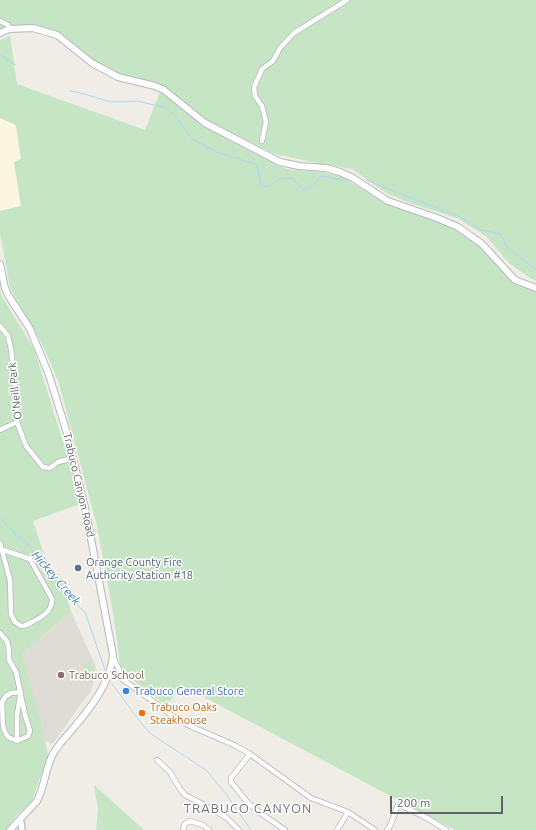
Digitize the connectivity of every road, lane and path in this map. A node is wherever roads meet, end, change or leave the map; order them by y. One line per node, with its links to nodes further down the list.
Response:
1 (347, 0): 5 (street)
2 (0, 22): 3 (street)
3 (9, 29): 4 (main road); 7 (main road)
4 (1, 31)
5 (262, 141)
6 (0, 264): 11 (main road, Trabuco Canyon Road)
7 (536, 288)
8 (0, 326): 9 (street, O'Neill Park)
9 (17, 422): 10 (street); 11 (street, O'Neill Park)
10 (0, 430)
11 (74, 458): 15 (main road, Trabuco Canyon Road)
12 (0, 543): 13 (street)
13 (3, 550): 13 (street)
14 (0, 634): 18 (street)
15 (113, 656): 16 (main road, Trabuco Canyon Road); 17 (street)
16 (110, 670): 17 (street); 23 (main road, Trabuco Canyon Road)
17 (124, 679): 20 (street)
18 (21, 692): 19 (street); 19 (street); 19 (street)
19 (17, 741)
20 (250, 754): 22 (street); 29 (street)
21 (157, 760): 28 (street)
22 (348, 812): 30 (street); 31 (street)
23 (20, 821): 24 (main road, Trabuco Canyon Road); 25 (street)
24 (10, 830)
25 (22, 830)
26 (183, 830): 27 (street)
27 (209, 830)
28 (239, 830)
29 (285, 830)
30 (337, 830)
31 (375, 830)
32 (387, 830): 33 (street)
33 (446, 830)

